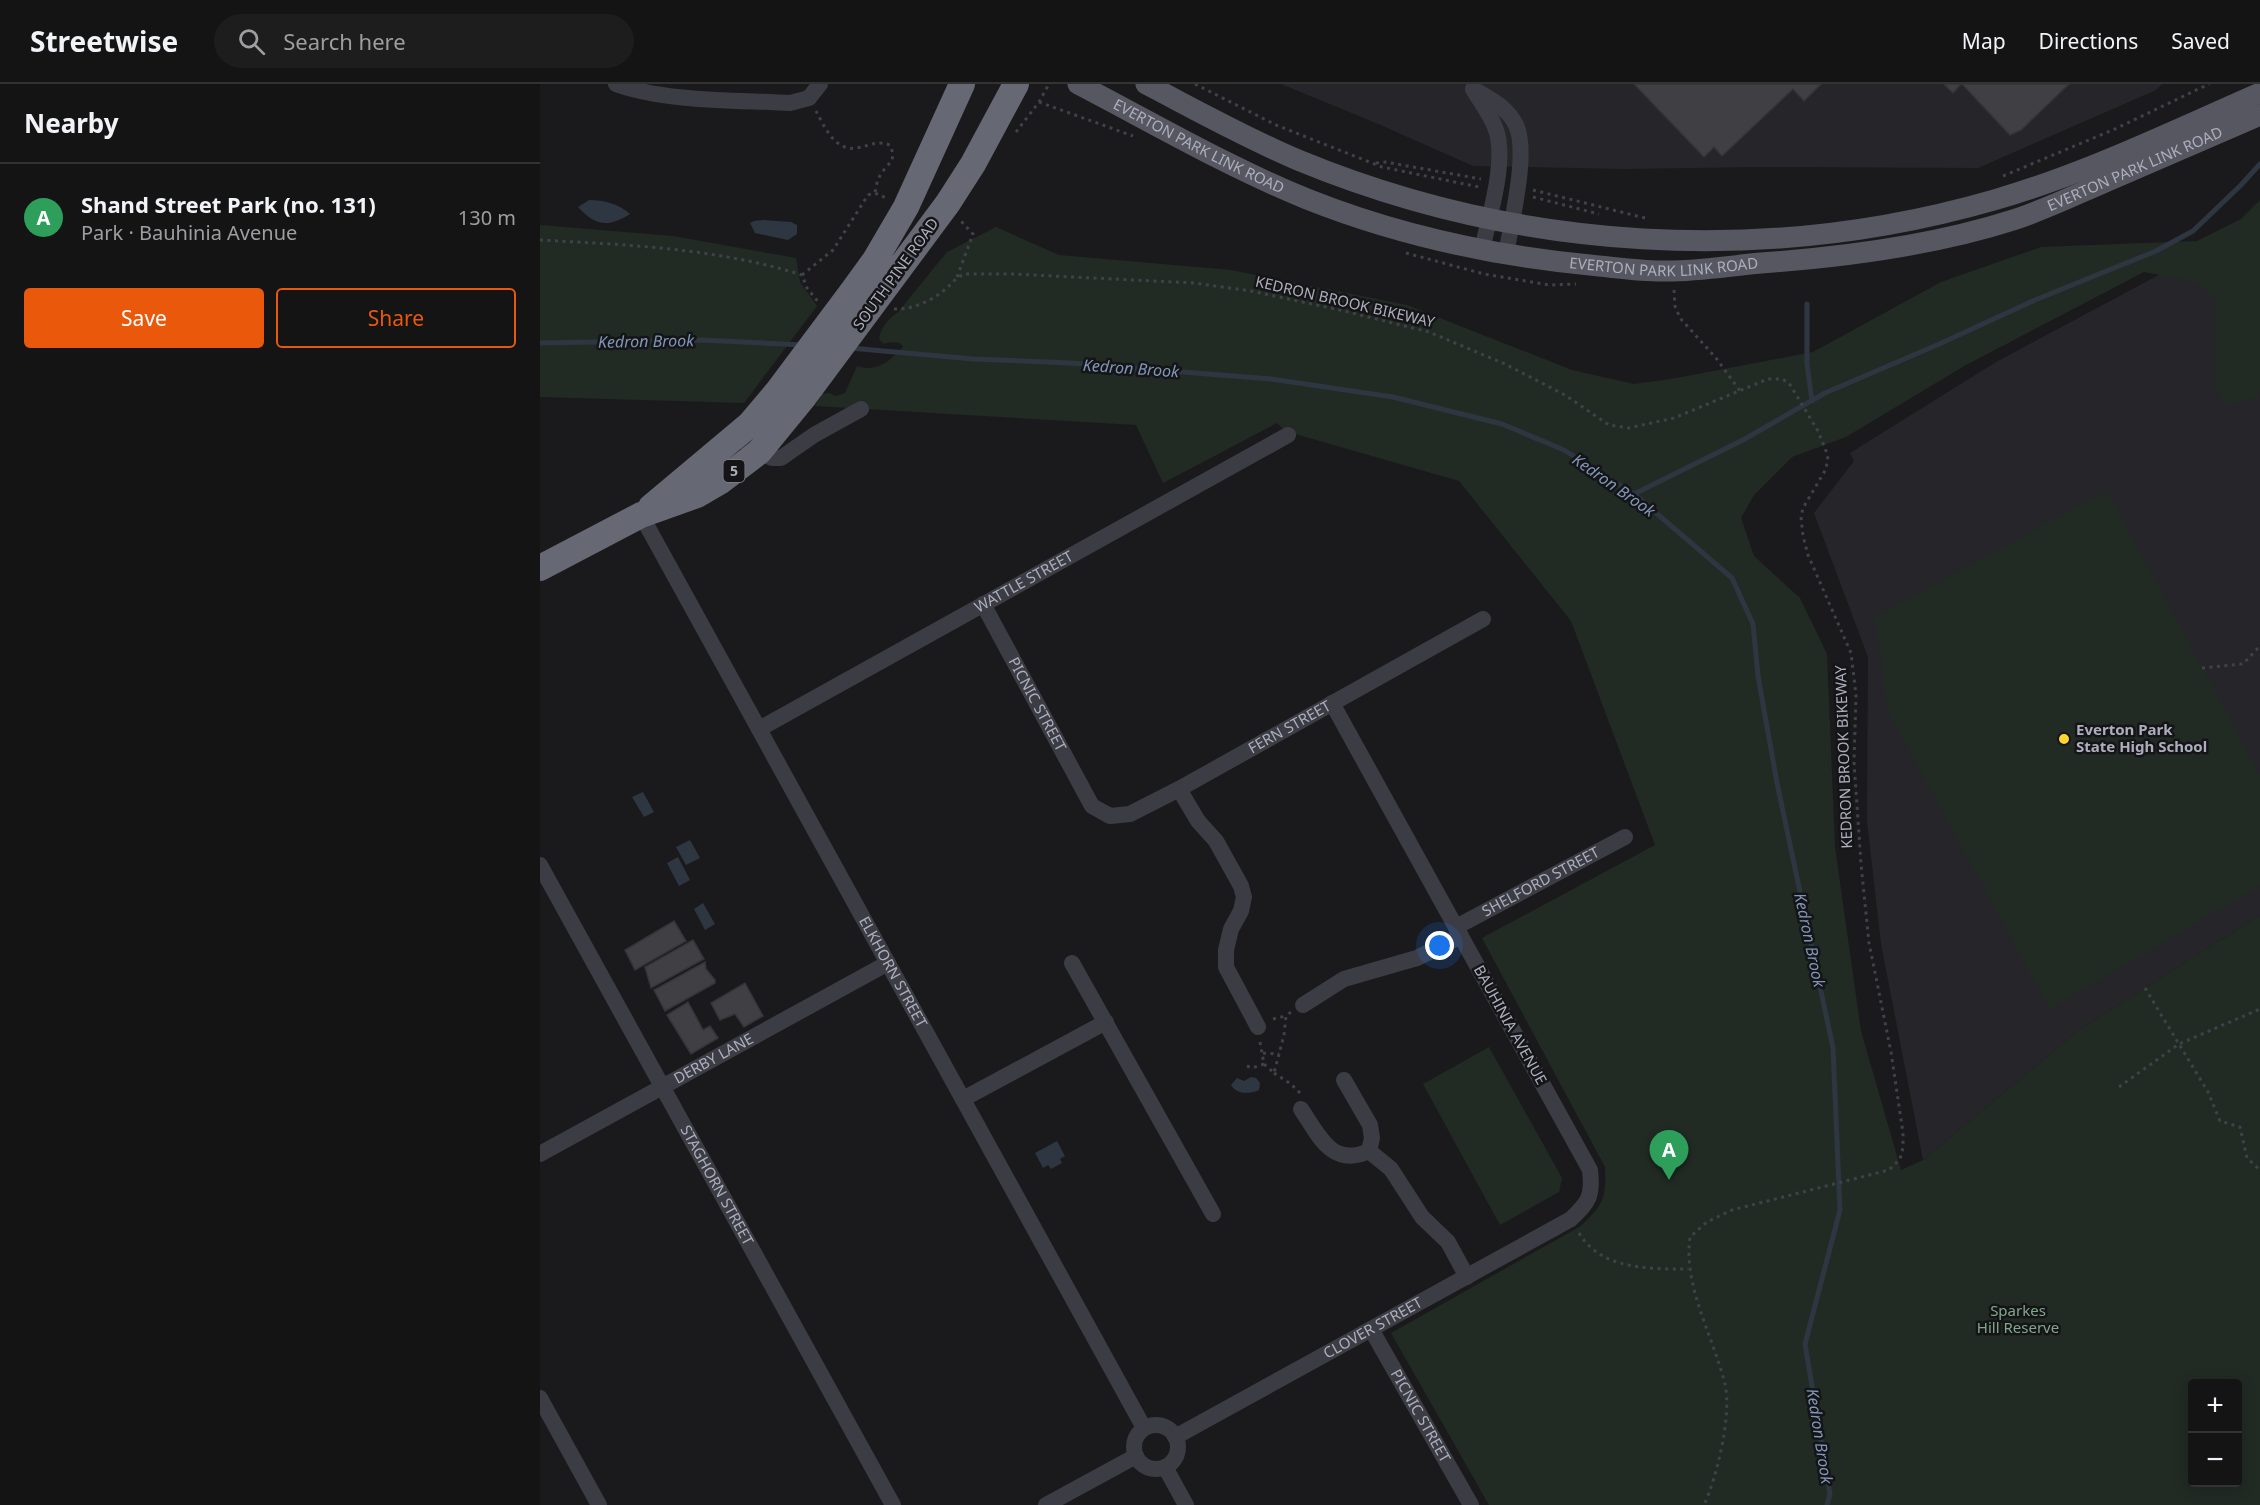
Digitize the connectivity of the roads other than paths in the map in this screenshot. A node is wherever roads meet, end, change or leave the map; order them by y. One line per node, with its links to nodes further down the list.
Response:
1 (616, 84): 2 (street)
2 (820, 84)
3 (962, 84): 16 (highway, SOUTH PINE ROAD / 5)
4 (1016, 84): 17 (highway, SOUTH PINE ROAD / 5)
5 (1078, 84): 12 (main road, EVERTON PARK LINK ROAD)
6 (1146, 84): 10 (main road, EVERTON PARK LINK ROAD)
7 (1470, 87): 10 (street); 11 (street)
8 (2260, 93): 11 (main road, EVERTON PARK LINK ROAD)
9 (2260, 115): 13 (main road, EVERTON PARK LINK ROAD)
10 (1488, 218): 11 (main road, EVERTON PARK LINK ROAD); 12 (street)
11 (1511, 223): 13 (street)
12 (1482, 250): 13 (main road, EVERTON PARK LINK ROAD)
13 (1506, 255)
14 (861, 409): 17 (street)
15 (1288, 435): 20 (street, WATTLE STREET)
16 (737, 437): 17 (street); 18 (highway, SOUTH PINE ROAD / 5)
17 (759, 452): 18 (highway, SOUTH PINE ROAD / 5)
18 (641, 515): 19 (highway, SOUTH PINE ROAD / 5); 23 (street, ELKHORN STREET)
19 (540, 568)
20 (983, 604): 23 (street, WATTLE STREET); 25 (street, PICNIC STREET)
21 (1483, 619): 22 (street, FERN STREET)
22 (1332, 703): 24 (street, FERN STREET); 28 (street, BAUHINIA AVENUE)
23 (759, 729): 29 (street, ELKHORN STREET)
24 (1179, 789): 25 (street, FERN STREET); 33 (street)
25 (1092, 806)
26 (1625, 837): 28 (street, SHELFORD STREET)
27 (540, 865): 35 (street, STAGHORN STREET)
28 (1458, 932): 31 (street, SHELFORD STREET); 41 (street, BAUHINIA AVENUE)
29 (888, 963): 35 (street, DERBY LANE); 36 (street, ELKHORN STREET)
30 (1072, 963): 32 (street)
31 (1303, 1005)
32 (1106, 1022): 36 (street); 40 (street)
33 (1258, 1027)
34 (1344, 1080): 38 (street)
35 (662, 1087): 39 (street, DERBY LANE); 50 (street, STAGHORN STREET)
36 (963, 1099): 45 (street, ELKHORN STREET)
37 (1301, 1108): 38 (street)
38 (1369, 1151): 42 (street)
39 (540, 1154)
40 (1213, 1214)
41 (1571, 1219): 42 (street, CLOVER STREET)
42 (1467, 1277): 43 (street, CLOVER STREET)
43 (1371, 1329): 46 (street, CLOVER STREET); 53 (street, PICNIC STREET)
44 (540, 1398): 49 (street)
45 (1144, 1428): 46 (street); 47 (street)
46 (1175, 1437): 48 (street)
47 (1136, 1456): 48 (street); 51 (street)
48 (1165, 1467): 52 (street)
49 (599, 1505)
50 (893, 1505)
51 (1046, 1505)
52 (1186, 1505)
53 (1470, 1505)

